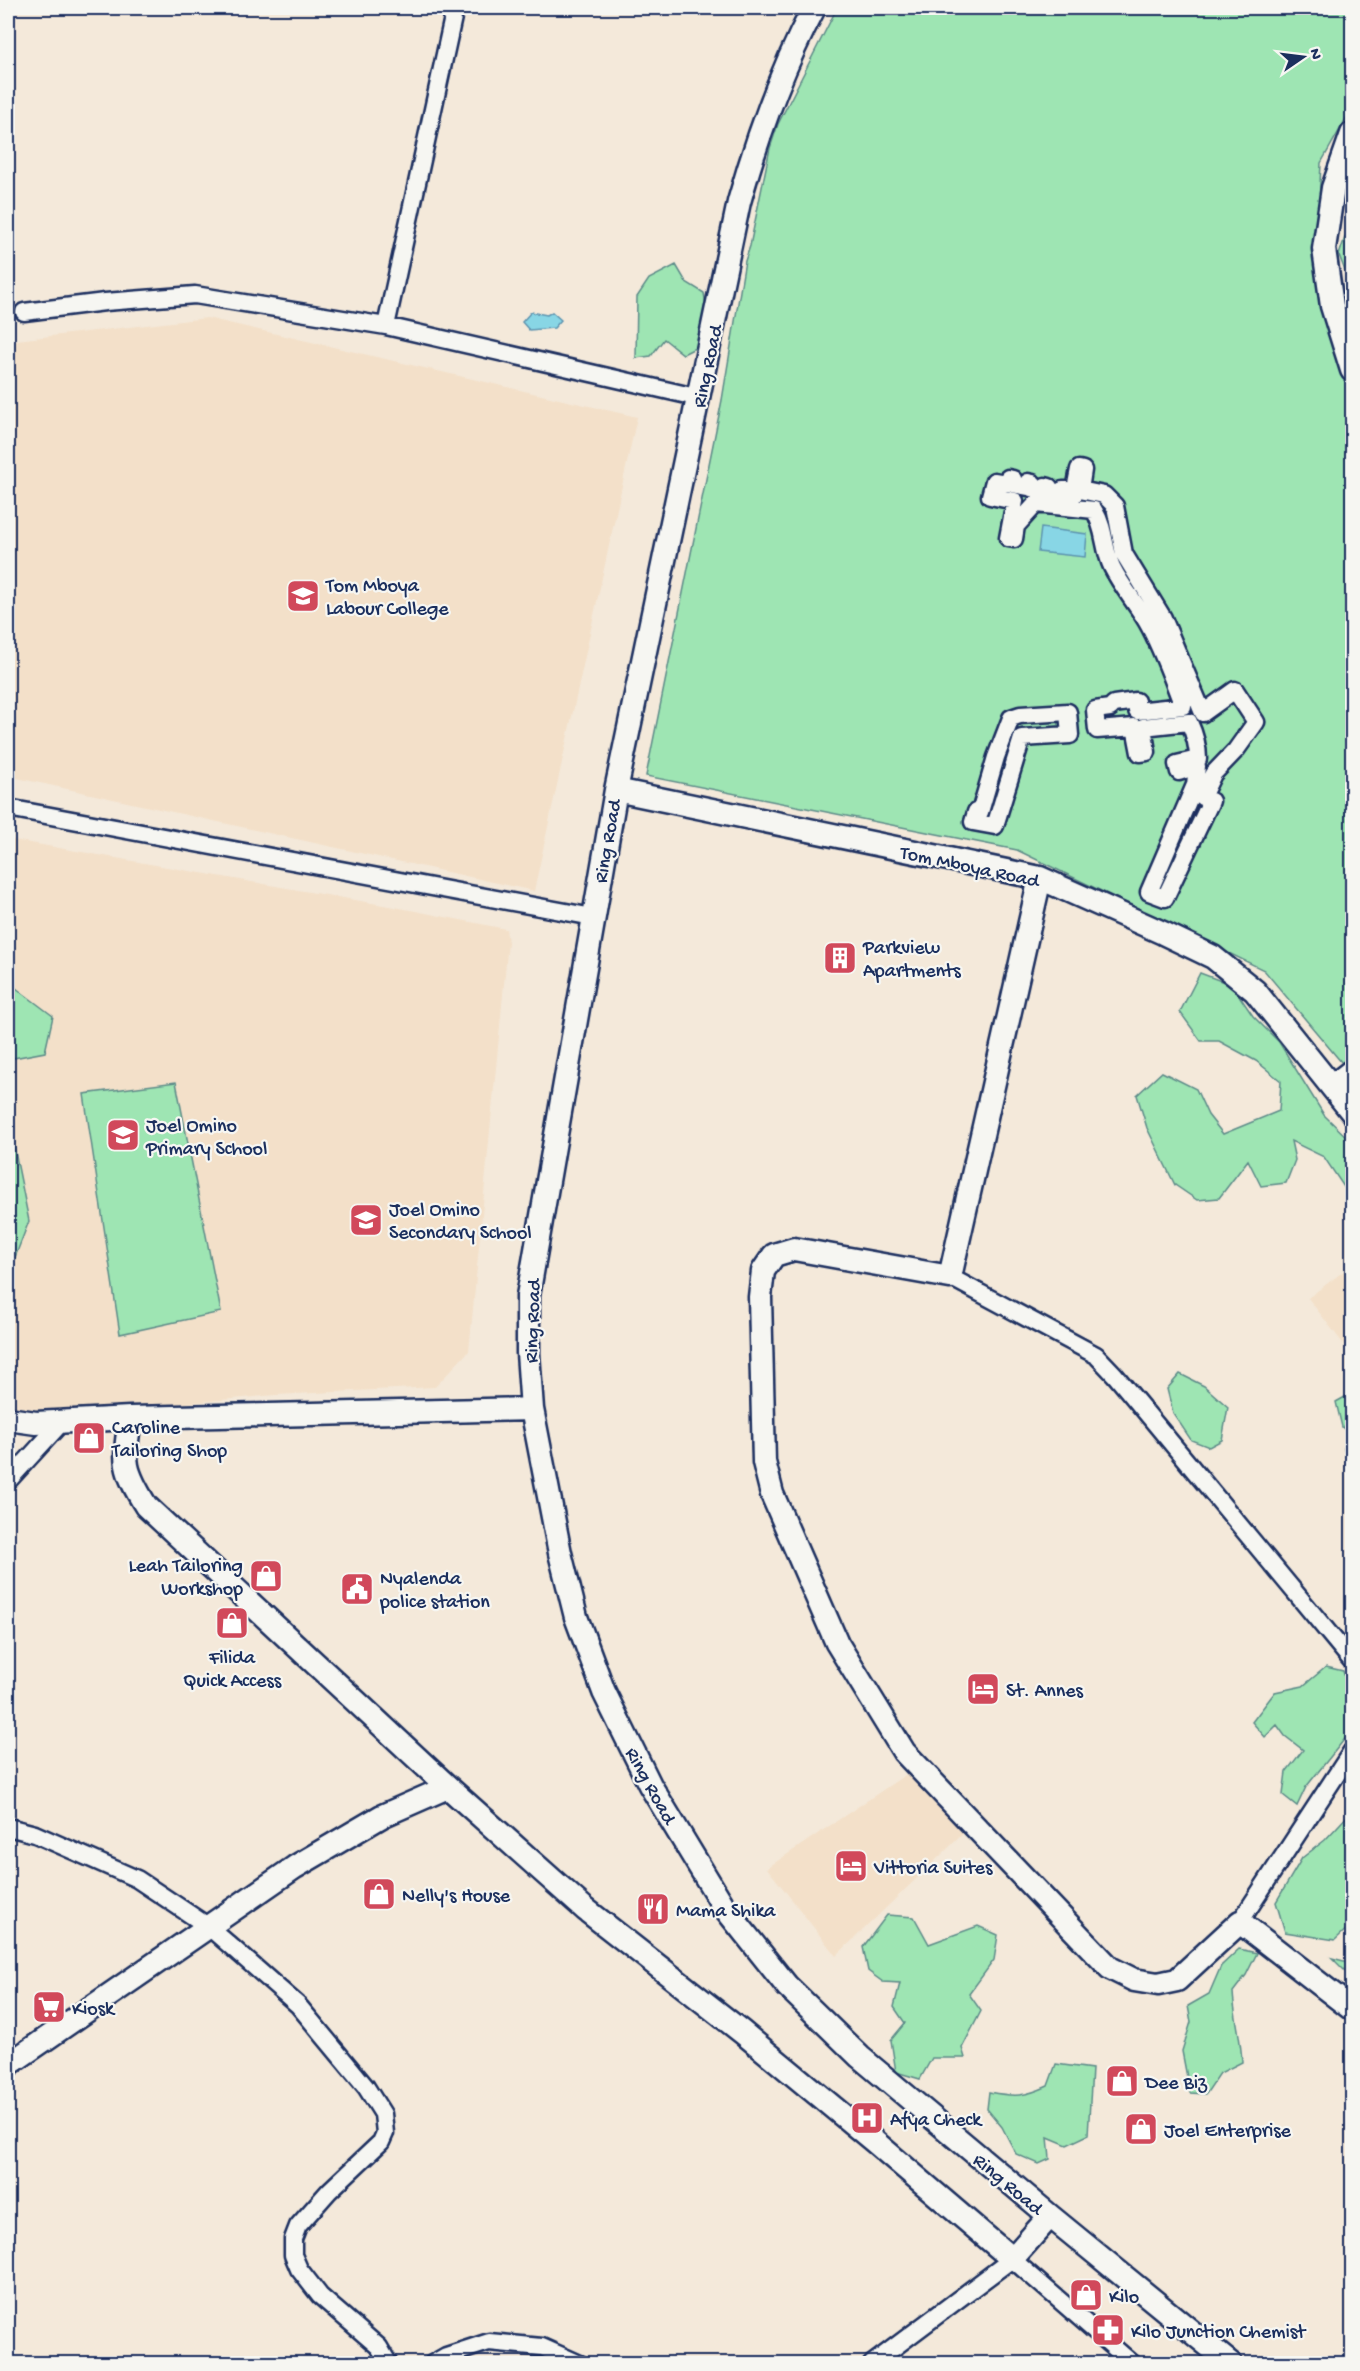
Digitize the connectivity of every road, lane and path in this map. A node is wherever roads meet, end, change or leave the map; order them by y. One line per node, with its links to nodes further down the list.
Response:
1 (455, 8): 5 (street)
2 (814, 8): 7 (street, Ring Road)
3 (1353, 134): 6 (street)
4 (24, 312): 5 (street)
5 (386, 326): 7 (street)
6 (1353, 370)
7 (700, 398): 10 (street, Ring Road)
8 (1015, 501): 8 (street)
9 (1068, 712): 9 (street)
10 (616, 790): 12 (street, Tom Mboya Road); 13 (street, Ring Road)
11 (8, 808): 13 (street)
12 (1040, 878): 15 (street, Tom Mboya Road); 17 (street)
13 (593, 917): 18 (street, Ring Road)
14 (1353, 1067): 15 (street)
15 (1330, 1084): 16 (street, Tom Mboya Road)
16 (1353, 1112)
17 (950, 1277): 23 (street); 27 (street)
18 (532, 1409): 19 (street); 31 (street, Ring Road)
19 (130, 1418): 21 (street); 25 (street)
20 (8, 1419): 21 (street)
21 (62, 1422): 22 (street)
22 (8, 1481)
23 (1353, 1661)
24 (1353, 1751): 27 (street)
25 (447, 1787): 28 (street); 32 (street)
26 (8, 1827): 28 (street)
27 (1240, 1922): 29 (street)
28 (209, 1927): 30 (street); 33 (street)
29 (1353, 2009)
30 (8, 2065)
31 (1050, 2216): 32 (street); 38 (street, Ring Road)
32 (1012, 2259): 36 (street); 37 (street)
33 (389, 2364)
34 (432, 2364): 35 (street)
35 (580, 2364)
36 (872, 2364)
37 (1133, 2364)
38 (1231, 2364)

